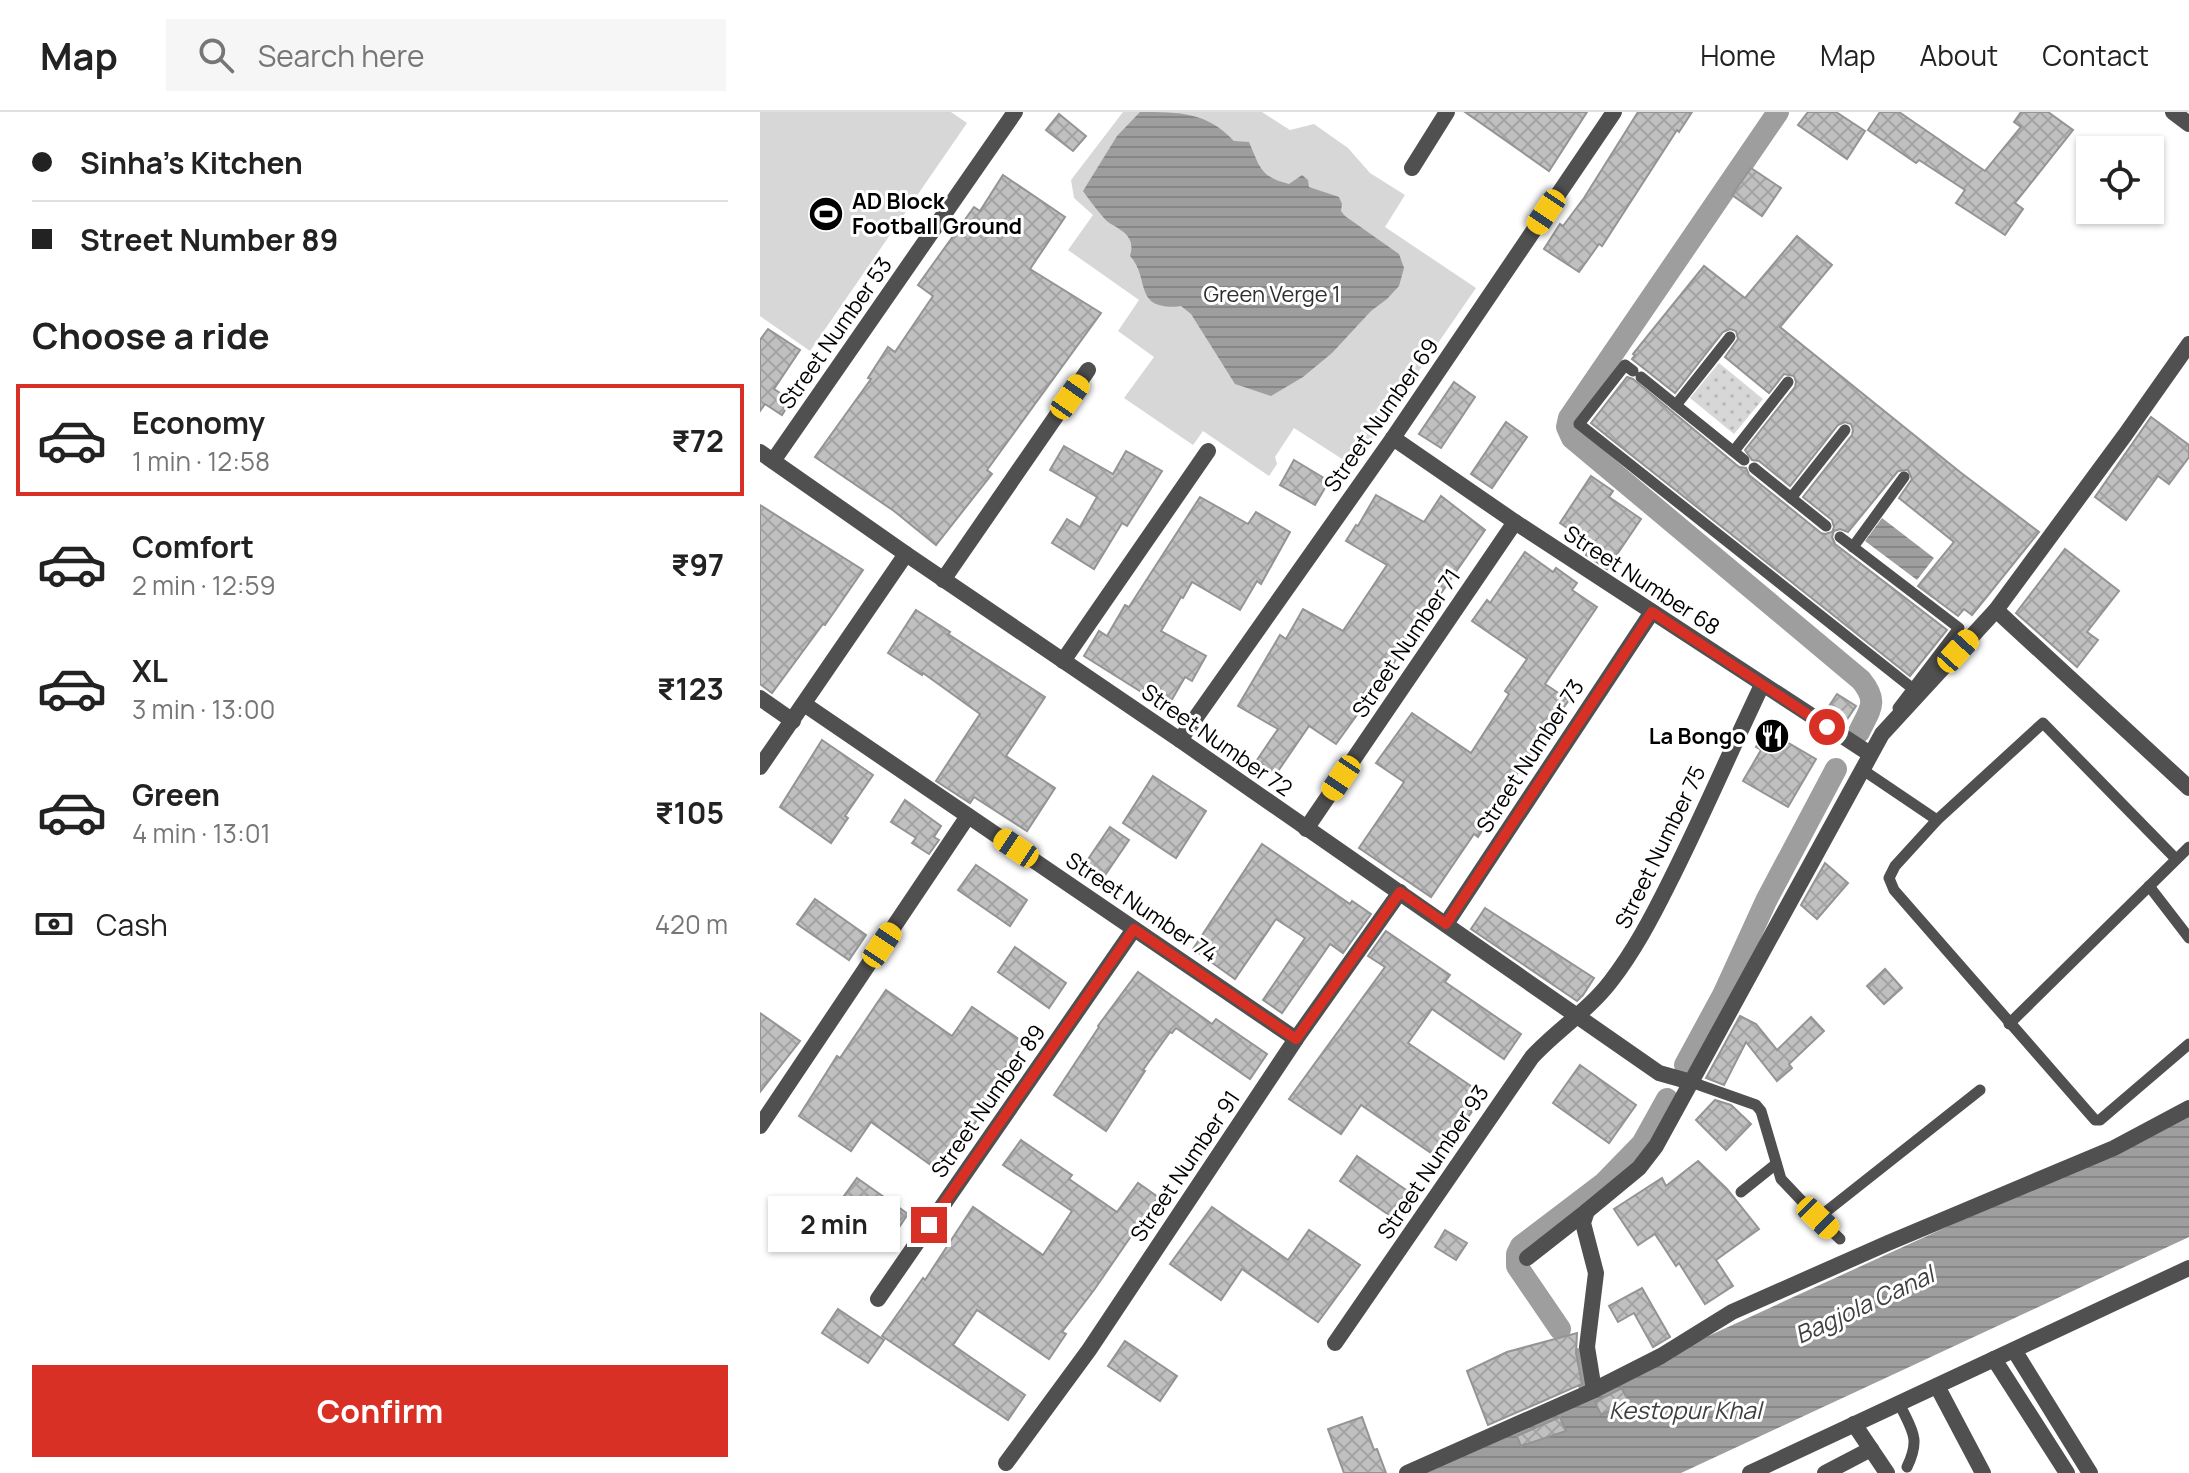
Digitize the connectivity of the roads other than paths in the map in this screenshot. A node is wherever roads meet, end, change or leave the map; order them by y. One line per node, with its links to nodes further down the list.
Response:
1 (1015, 112): 16 (street, Street Number 53)
2 (1447, 112): 6 (street)
3 (1614, 112): 13 (street, Street Number 69)
4 (2173, 112): 5 (street)
5 (2189, 124)
6 (1412, 168)
7 (1730, 337): 11 (lane)
8 (2189, 344): 25 (street)
9 (1088, 370): 24 (street)
10 (1788, 382): 15 (lane)
11 (1676, 405): 15 (lane); 29 (lane)
12 (1845, 430): 18 (lane)
13 (1393, 438): 19 (street, Street Number 68); 34 (street, Street Number 69)
14 (1208, 451): 27 (street)
15 (1734, 451): 18 (lane)
16 (766, 457): 23 (street, Street Number 72)
17 (1904, 477): 22 (lane)
18 (1791, 498): 20 (lane)
19 (1515, 522): 26 (street, Street Number 68); 40 (street, Street Number 71)
20 (1826, 526)
21 (1840, 537): 22 (lane)
22 (1853, 547): 29 (lane)
23 (906, 554): 24 (street, Street Number 72); 31 (street)
24 (943, 580): 27 (street, Street Number 72)
25 (1996, 610): 33 (street); 37 (street)
26 (1652, 612): 28 (street, Street Number 68); 45 (street, Street Number 73)
27 (1063, 661): 34 (street, Street Number 72)
28 (1762, 685): 35 (street, Street Number 68); 48 (street, Street Number 75)
29 (1912, 688): 33 (lane)
30 (760, 698): 32 (street)
31 (804, 704): 32 (street); 38 (street, Street Number 74)
32 (793, 721): 36 (street)
33 (1882, 734): 35 (street)
34 (1180, 740): 40 (street, Street Number 72)
35 (1866, 762): 39 (lane); 52 (street)
36 (760, 767)
37 (2189, 788)
38 (968, 816): 46 (street, Street Number 74); 55 (street)
39 (1937, 820): 42 (lane); 49 (lane)
40 (1306, 829): 44 (street, Street Number 72)
41 (2189, 847): 42 (lane)
42 (2176, 859): 43 (lane)
43 (2149, 886): 47 (lane); 49 (lane)
44 (1400, 892): 45 (street, Street Number 72); 50 (street, Street Number 91)
45 (1446, 924): 48 (street, Street Number 72)
46 (1134, 929): 50 (street, Street Number 74); 63 (street, Street Number 89)
47 (2189, 938)
48 (1579, 1017): 52 (street, Street Number 72); 64 (street, Street Number 93)
49 (2009, 1024): 51 (lane)
50 (1296, 1039): 72 (street, Street Number 91)
51 (2189, 1044)
52 (1691, 1082): 56 (lane); 58 (street)
53 (1980, 1090): 59 (lane)
54 (2189, 1108): 68 (street)
55 (760, 1126)
56 (1776, 1164): 57 (lane); 59 (lane)
57 (1741, 1192)
58 (1587, 1211): 61 (street); 68 (street)
59 (1818, 1218): 60 (lane)
60 (1840, 1239)
61 (1527, 1258)
62 (2189, 1268): 65 (street)
63 (878, 1299)
64 (1335, 1343)
65 (2014, 1350): 66 (street); 80 (street)
66 (1994, 1359): 67 (street); 79 (street)
67 (1937, 1386): 69 (street); 78 (street)
68 (1594, 1390): 75 (street)
69 (1899, 1403): 70 (street); 73 (lane)
70 (1854, 1424): 71 (street); 76 (street)
71 (1871, 1449): 74 (street); 77 (street)
72 (1006, 1463)
73 (1907, 1467)
74 (1831, 1472)
75 (1407, 1473)
76 (1750, 1473)
77 (1887, 1473)
78 (1983, 1473)
79 (2067, 1473)
80 (2090, 1473)

